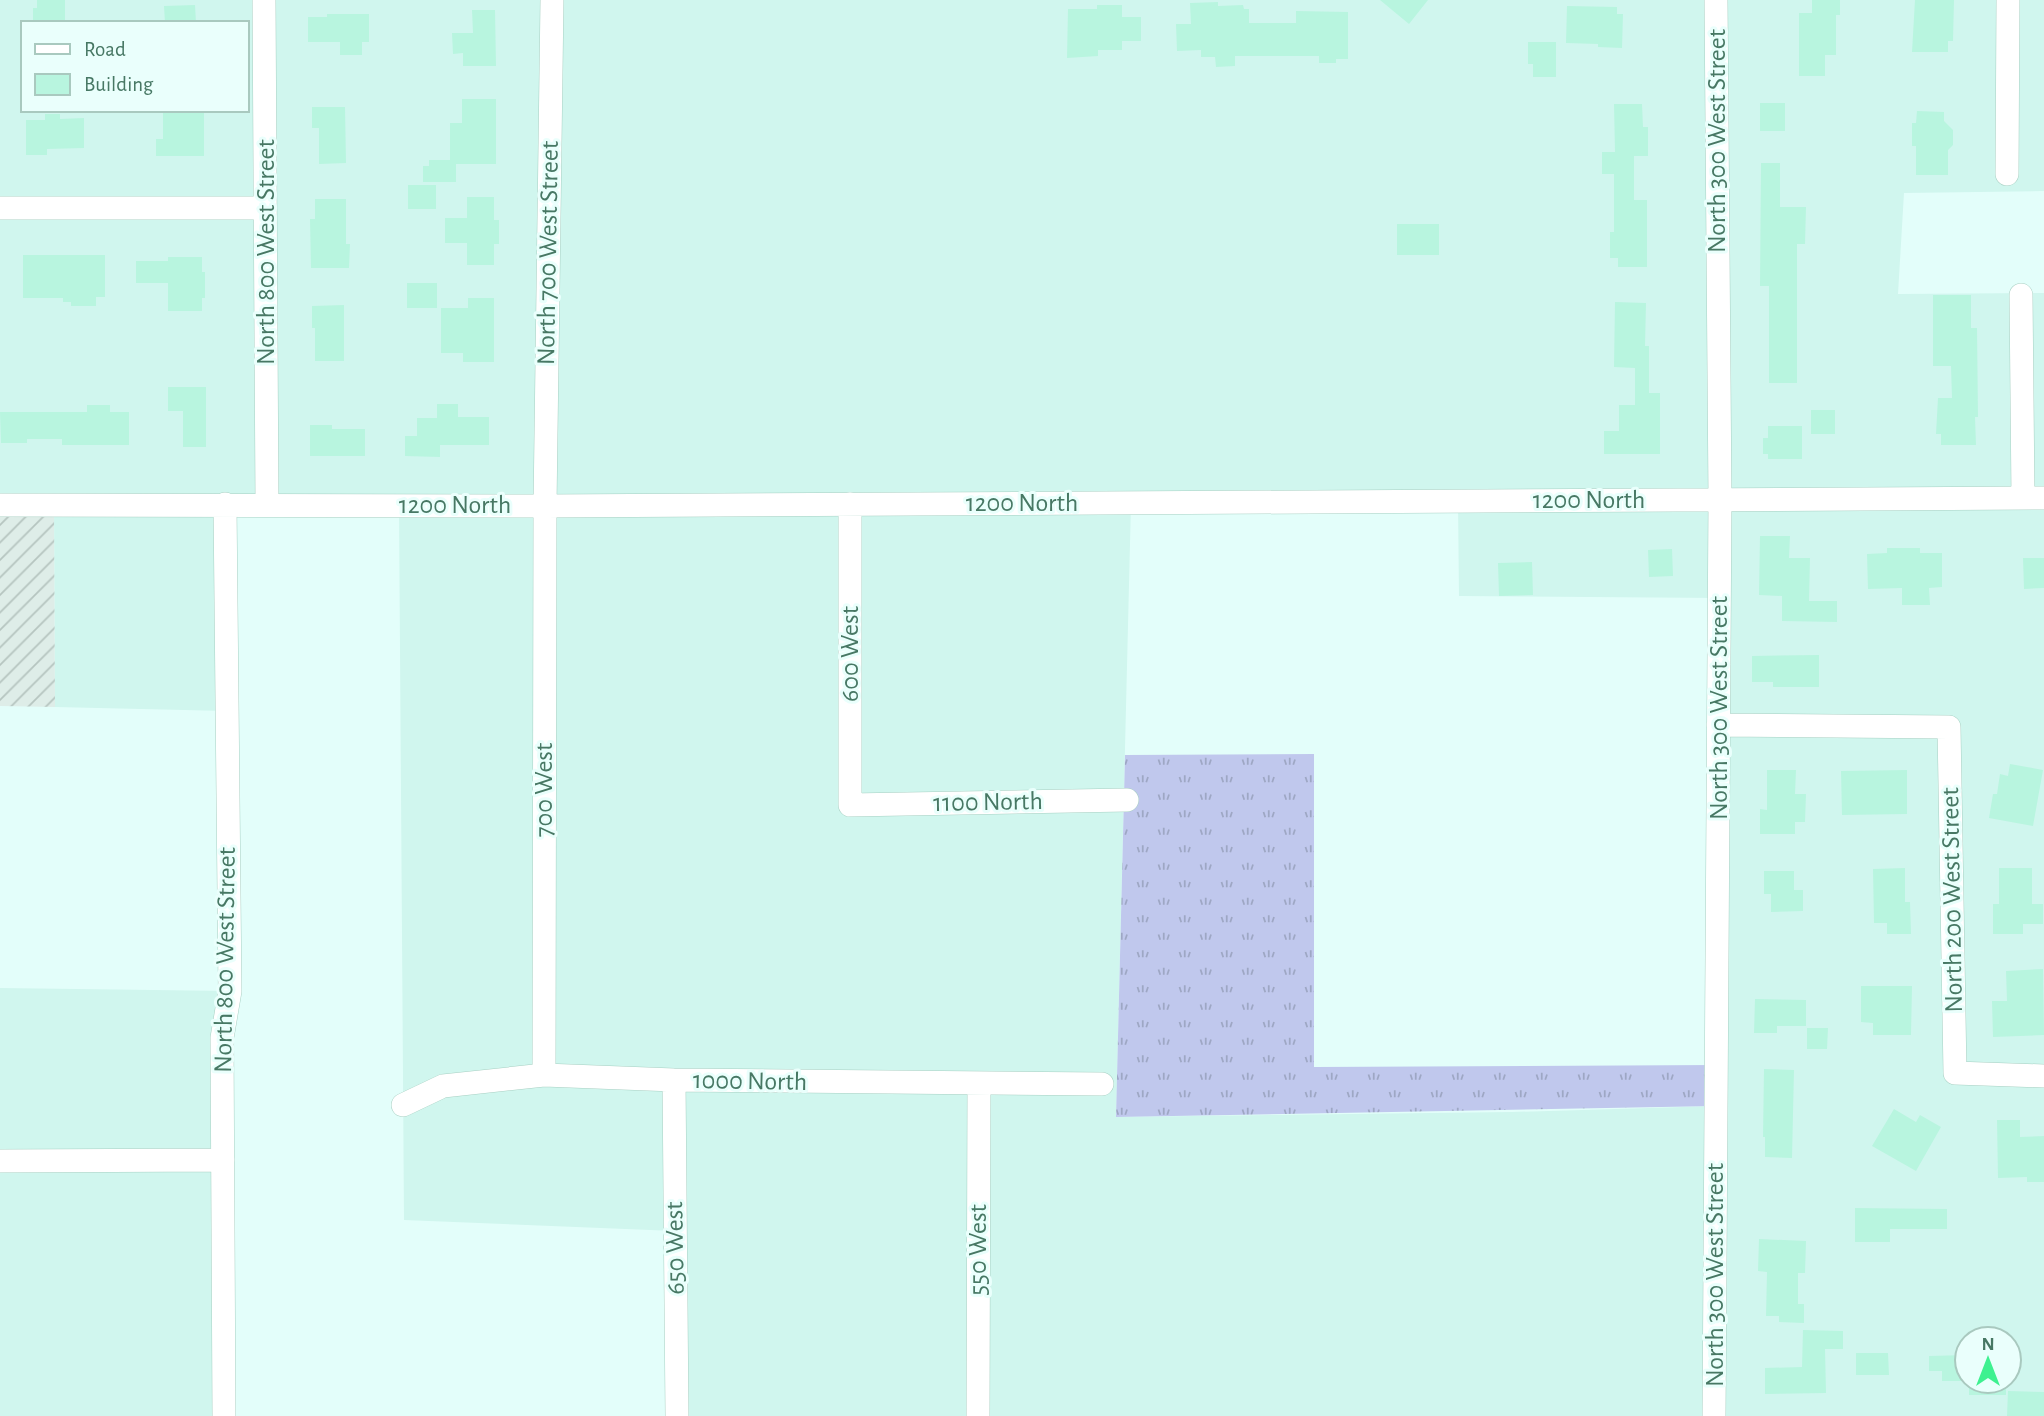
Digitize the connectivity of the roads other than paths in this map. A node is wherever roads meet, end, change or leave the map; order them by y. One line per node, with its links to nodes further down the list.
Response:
1 (264, 0): 7 (street, North 800 West Street)
2 (552, 0): 15 (street, North 700 West Street)
3 (1716, 0): 10 (street, North 300 West Street)
4 (2008, 0): 5 (street)
5 (2007, 174)
6 (0, 208): 7 (street)
7 (265, 208): 12 (street, North 800 West Street)
8 (2021, 295): 9 (street)
9 (2034, 498): 10 (street, 1200 North)
10 (1720, 500): 13 (street, 1200 North); 16 (street, North 300 West Street)
11 (225, 504): 12 (street, 1200 North); 14 (street, 1200 North); 25 (street, North 800 West Street)
12 (267, 504): 15 (street, 1200 North)
13 (850, 504): 15 (street, 1200 North); 18 (street, 600 West)
14 (0, 505)
15 (545, 506): 19 (street, 700 West)
16 (1718, 726): 20 (street, North 200 West Street); 30 (street, North 300 West Street)
17 (1127, 800): 18 (street, 1100 North)
18 (850, 805)
19 (544, 1075): 21 (street, 1000 North); 24 (street, 1000 North)
20 (2044, 1076)
21 (674, 1080): 22 (street, 1000 North); 28 (street, 650 West)
22 (979, 1084): 23 (street, 1000 North); 29 (street, 550 West)
23 (1102, 1084)
24 (403, 1105)
25 (223, 1160): 26 (street); 27 (street, North 800 West Street)
26 (0, 1161)
27 (224, 1416)
28 (677, 1416)
29 (978, 1416)
30 (1714, 1416)

